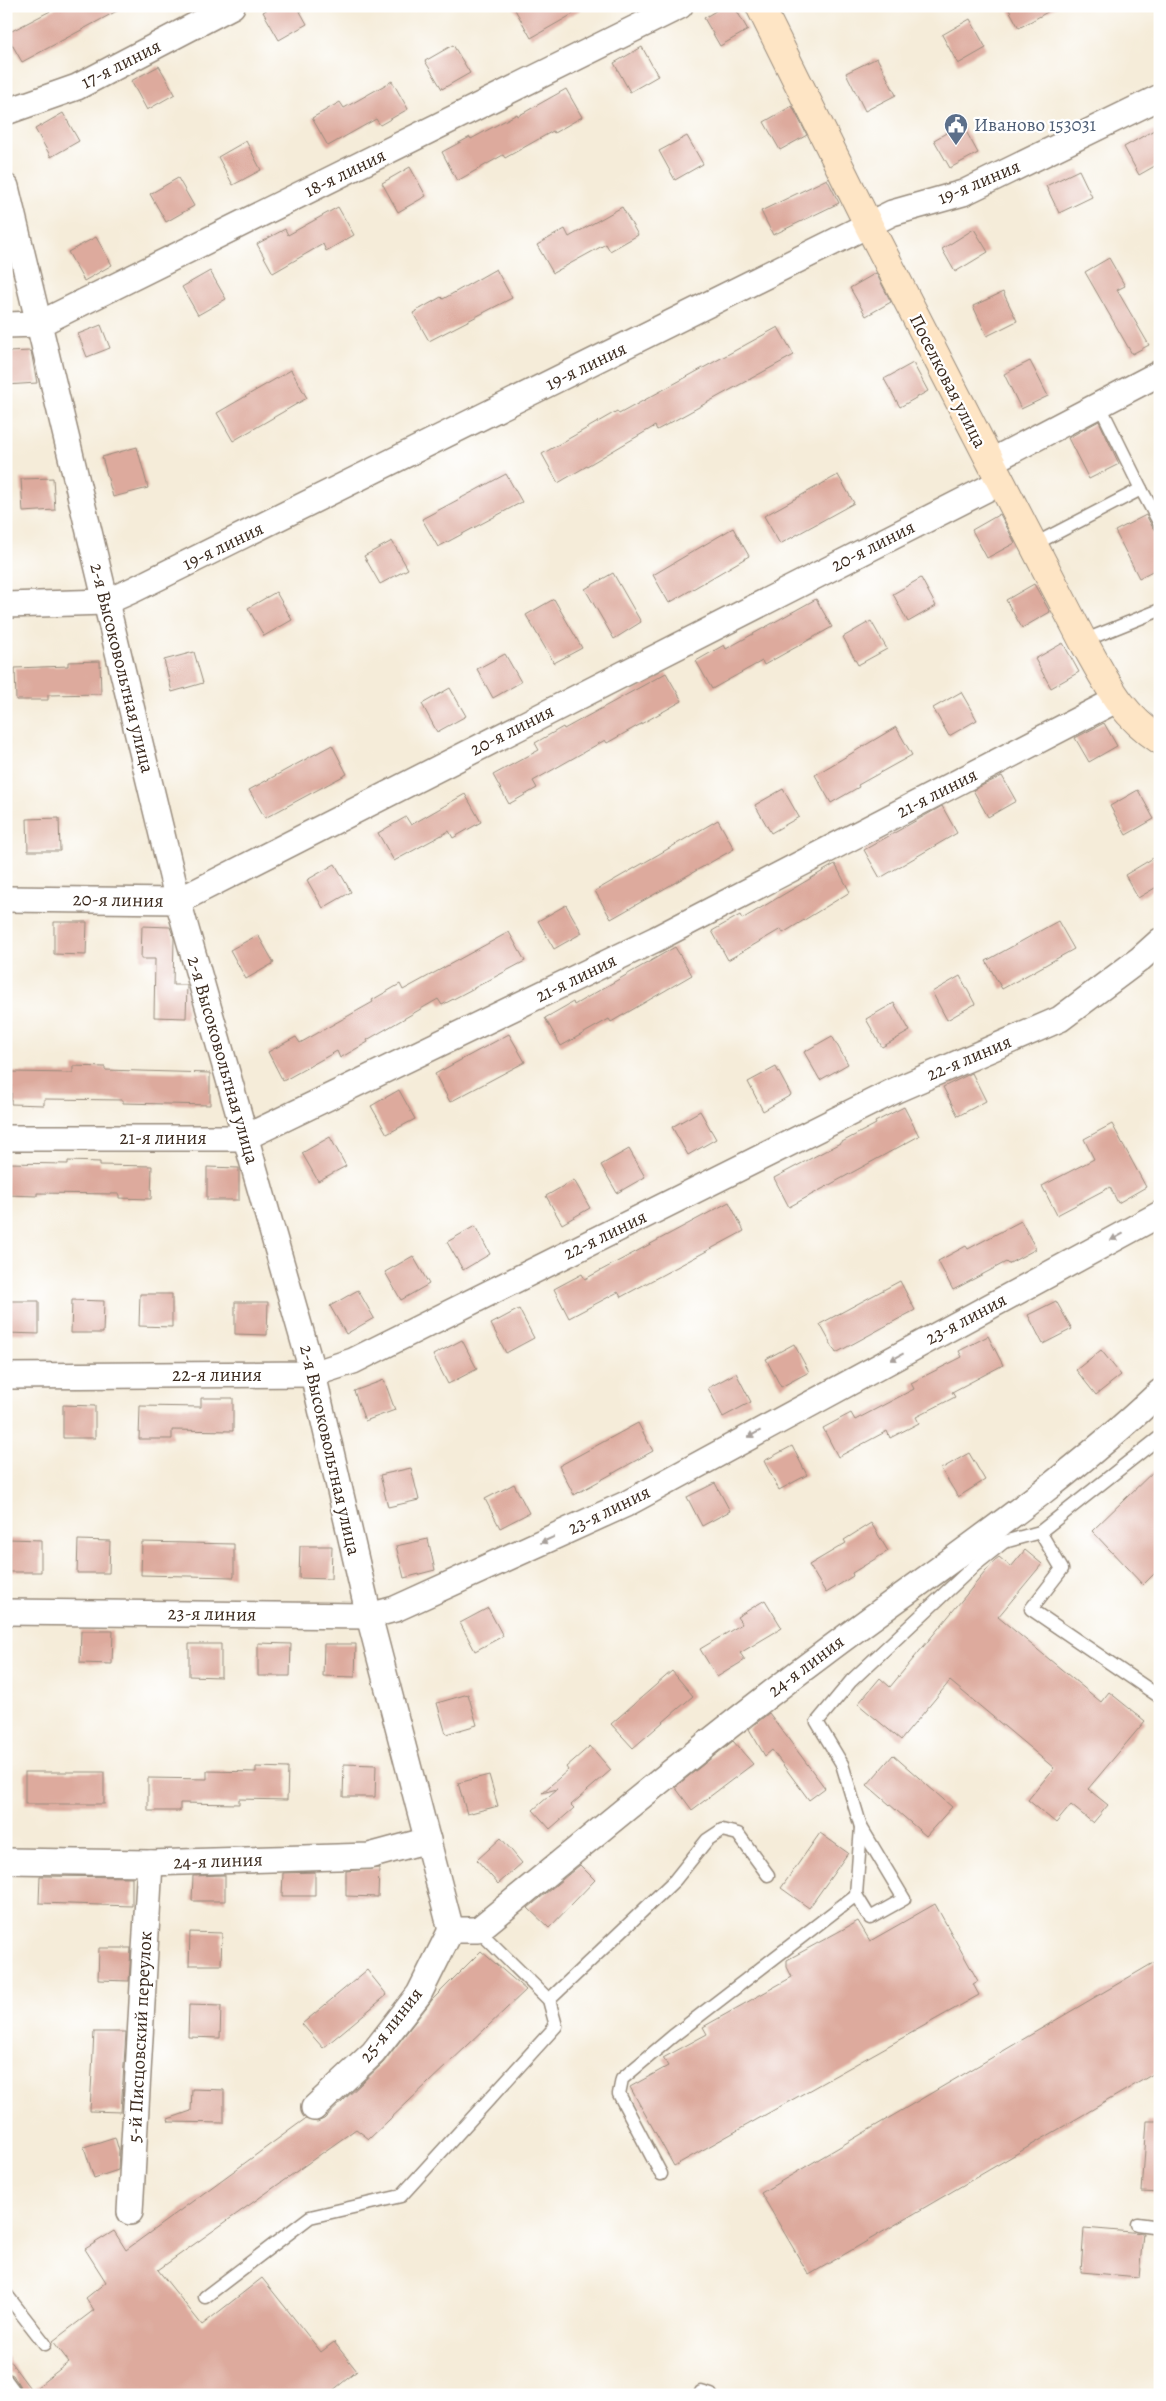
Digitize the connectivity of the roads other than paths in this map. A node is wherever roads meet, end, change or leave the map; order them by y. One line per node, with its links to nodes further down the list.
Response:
1 (232, 6): 5 (street, 17-я линия)
2 (680, 6): 8 (street, 18-я линия)
3 (760, 6): 7 (street, Поселковая улица)
4 (1160, 97): 7 (street, 19-я линия)
5 (6, 112)
6 (6, 186): 8 (street, 2-я Высоковольтная улица)
7 (869, 226): 12 (street, Поселковая улица); 16 (street, 19-я линия)
8 (39, 324): 9 (street, 18-я линия); 16 (street, 2-я Высоковольтная улица)
9 (6, 325)
10 (1160, 373): 11 (street, 20-я линия)
11 (1099, 404): 12 (street, 20-я линия); 13 (lane)
12 (995, 472): 15 (street, Поселковая улица); 23 (street, 20-я линия)
13 (1141, 489): 14 (lane); 15 (lane)
14 (1160, 524)
15 (1033, 546): 19 (street, Поселковая улица)
16 (106, 602): 17 (street, 19-я линия); 23 (street, 2-я Высоковольтная улица)
17 (6, 605)
18 (1160, 610): 19 (lane)
19 (1084, 640): 20 (street, Поселковая улица)
20 (1116, 700): 21 (street, Поселковая улица); 26 (street, 21-я линия)
21 (1160, 740)
22 (6, 899): 23 (street, 20-я линия)
23 (178, 901): 26 (street, 2-я Высоковольтная улица)
24 (1160, 941): 28 (street, 22-я линия)
25 (6, 1138): 26 (street, 21-я линия)
26 (244, 1138): 28 (street, 2-я Высоковольтная улица)
27 (1160, 1214): 34 (street, 23-я линия, one-way to 34)
28 (314, 1374): 29 (street, 22-я линия); 34 (street, 2-я Высоковольтная улица)
29 (6, 1376)
30 (1160, 1392): 43 (street, 24-я линия)
31 (1160, 1437): 32 (lane)
32 (1040, 1532): 35 (lane); 36 (lane)
33 (6, 1612): 34 (street, 23-я линия)
34 (369, 1616): 37 (street, 2-я Высоковольтная улица)
35 (1160, 1697)
36 (861, 1827): 41 (lane); 41 (lane)
37 (428, 1840): 39 (street, 24-я линия); 42 (street, 2-я Высоковольтная улица)
38 (6, 1861): 39 (street, 24-я линия)
39 (150, 1863): 47 (street, 5-й Писцовский переулок)
40 (768, 1875): 44 (lane)
41 (856, 1895): 46 (lane)
42 (451, 1930): 43 (street); 45 (street, 25-я линия)
43 (478, 1930): 44 (lane)
44 (549, 2000): 51 (lane)
45 (314, 2108)
46 (661, 2174)
47 (130, 2212)
48 (1137, 2224): 49 (lane)
49 (1160, 2227)
50 (6, 2294): 52 (lane)
51 (206, 2297)
52 (45, 2344)
53 (6, 2380): 54 (lane)
54 (17, 2395)
55 (700, 2395): 56 (lane)
56 (712, 2395)

